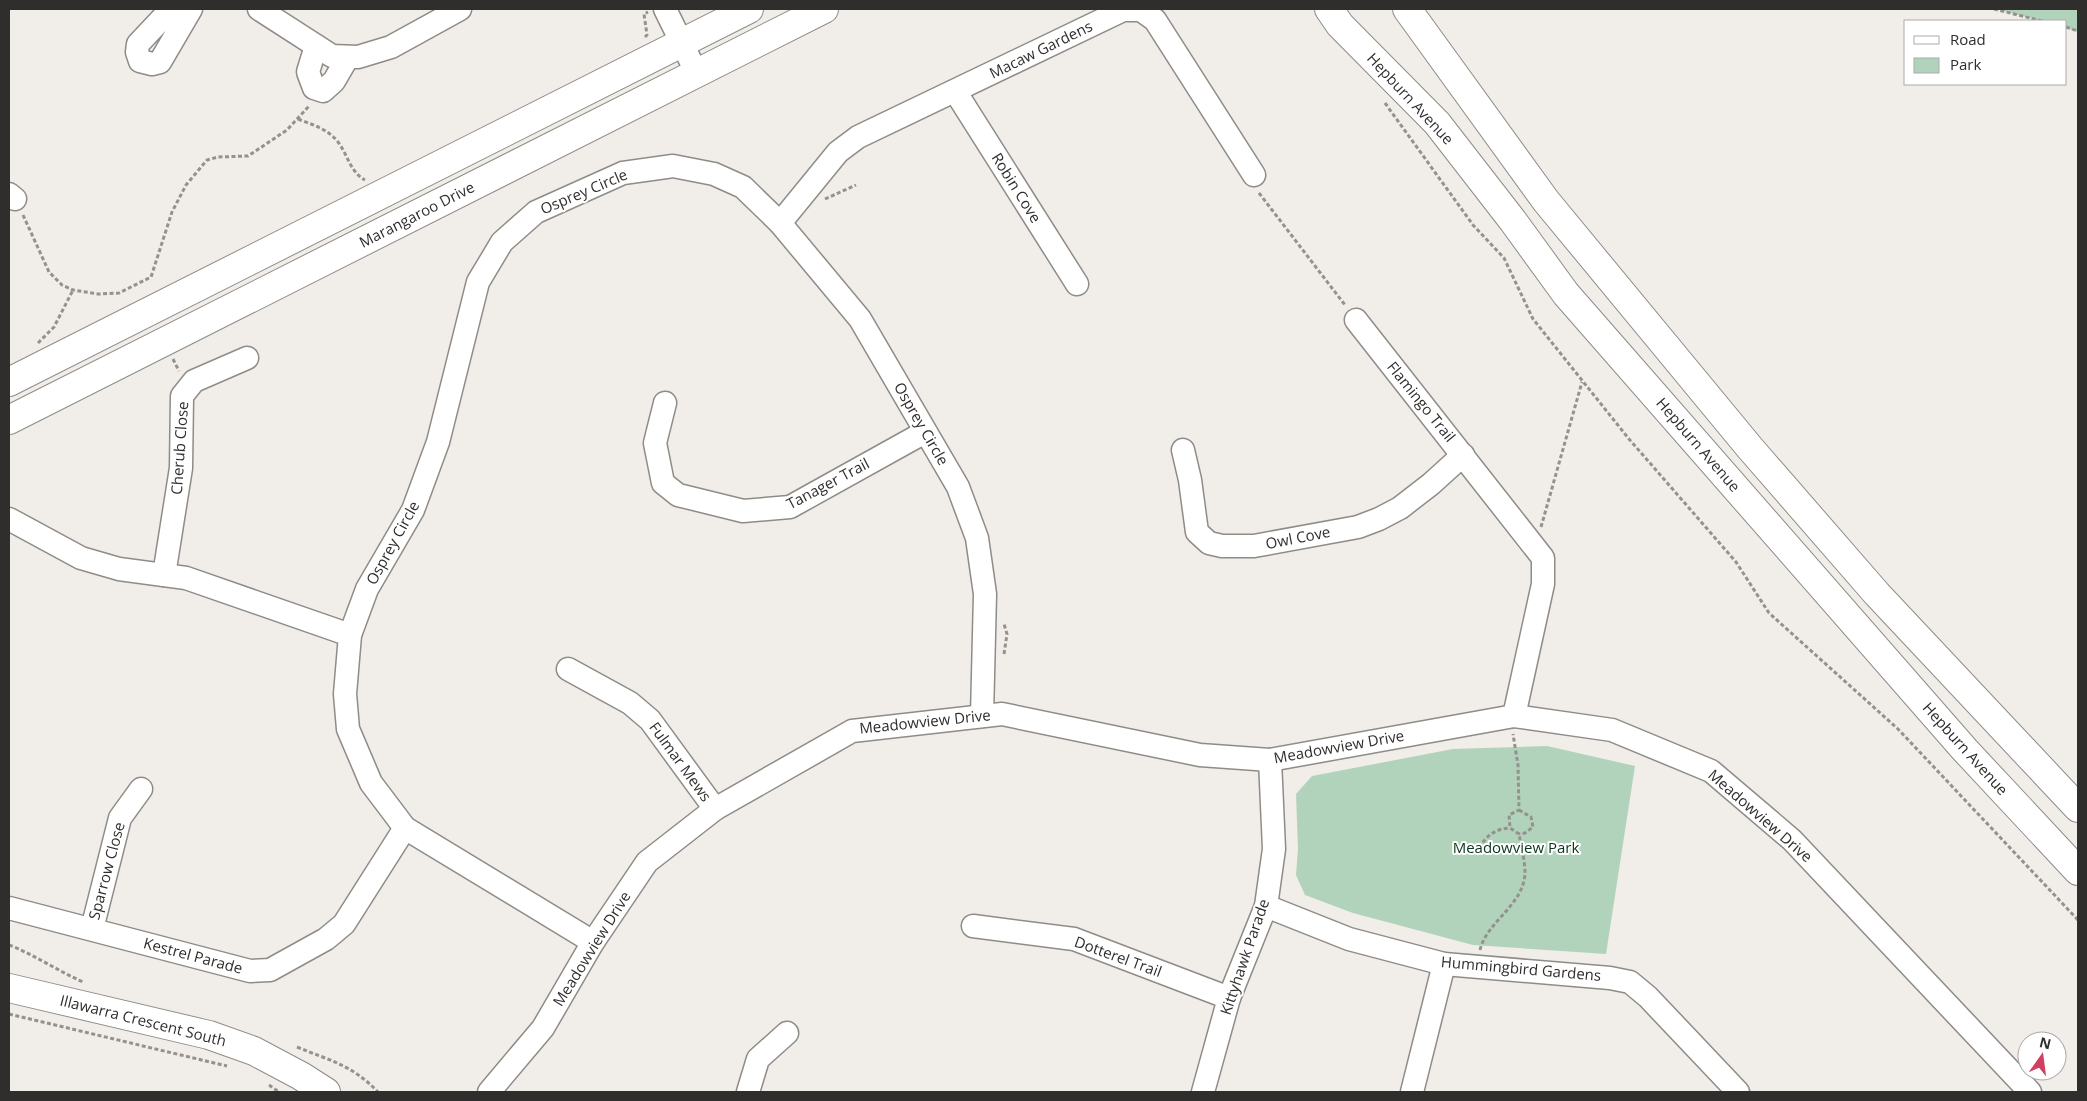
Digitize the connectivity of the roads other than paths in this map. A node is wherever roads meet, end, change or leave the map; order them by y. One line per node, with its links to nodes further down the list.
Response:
1 (171, 9): 2 (street)
2 (191, 9)
3 (259, 9): 11 (street)
4 (460, 9): 12 (street)
5 (665, 9): 10 (street)
6 (749, 9): 10 (main road)
7 (824, 9): 13 (main road, Marangaroo Drive)
8 (1329, 9): 37 (main road, Hepburn Avenue)
9 (1407, 9): 34 (main road)
10 (681, 42): 13 (street); 20 (main road)
11 (316, 46): 12 (street); 12 (street)
12 (348, 57)
13 (697, 74): 22 (main road, Marangaroo Drive)
14 (955, 91): 15 (street, Macaw Gardens); 16 (street, Macaw Gardens); 17 (street, Robin Cove)
15 (1254, 176)
16 (780, 223): 23 (street, Osprey Circle); 28 (street, Osprey Circle)
17 (1077, 284)
18 (1356, 320): 25 (street, Flamingo Trail)
19 (247, 358): 27 (street, Cherub Close)
20 (9, 382)
21 (665, 403): 23 (street, Tanager Trail)
22 (9, 420)
23 (925, 432): 30 (street, Osprey Circle)
24 (1183, 450): 25 (street, Owl Cove)
25 (1463, 454): 31 (street, Flamingo Trail)
26 (9, 520): 27 (street)
27 (164, 575): 28 (street)
28 (350, 635): 36 (street, Osprey Circle)
29 (568, 669): 35 (street, Fulmar Mews)
30 (982, 716): 32 (street, Meadowview Drive); 35 (street, Meadowview Drive)
31 (1513, 727): 32 (street, Meadowview Drive); 53 (street, Meadowview Drive)
32 (1270, 760): 38 (street, Kittyhawk Parade)
33 (141, 789): 41 (street, Sparrow Close)
34 (2078, 808)
35 (715, 810): 42 (street, Meadowview Drive)
36 (405, 828): 41 (street, Kestrel Parade); 42 (street, Osprey Circle)
37 (2078, 871)
38 (1266, 906): 43 (street, Hummingbird Gardens); 45 (street, Kittyhawk Parade)
39 (9, 908): 41 (street, Kestrel Parade)
40 (973, 926): 45 (street, Dotterel Trail)
41 (92, 929)
42 (593, 942): 48 (street, Meadowview Drive)
43 (1444, 964): 51 (street); 52 (street, Hummingbird Gardens)
44 (9, 988): 47 (main road, Illawarra Crescent South)
45 (1229, 998): 50 (street, Kittyhawk Parade)
46 (787, 1033): 49 (street)
47 (326, 1092)
48 (489, 1092)
49 (748, 1092)
50 (1203, 1092)
51 (1412, 1092)
52 (1738, 1092)
53 (2030, 1092)

